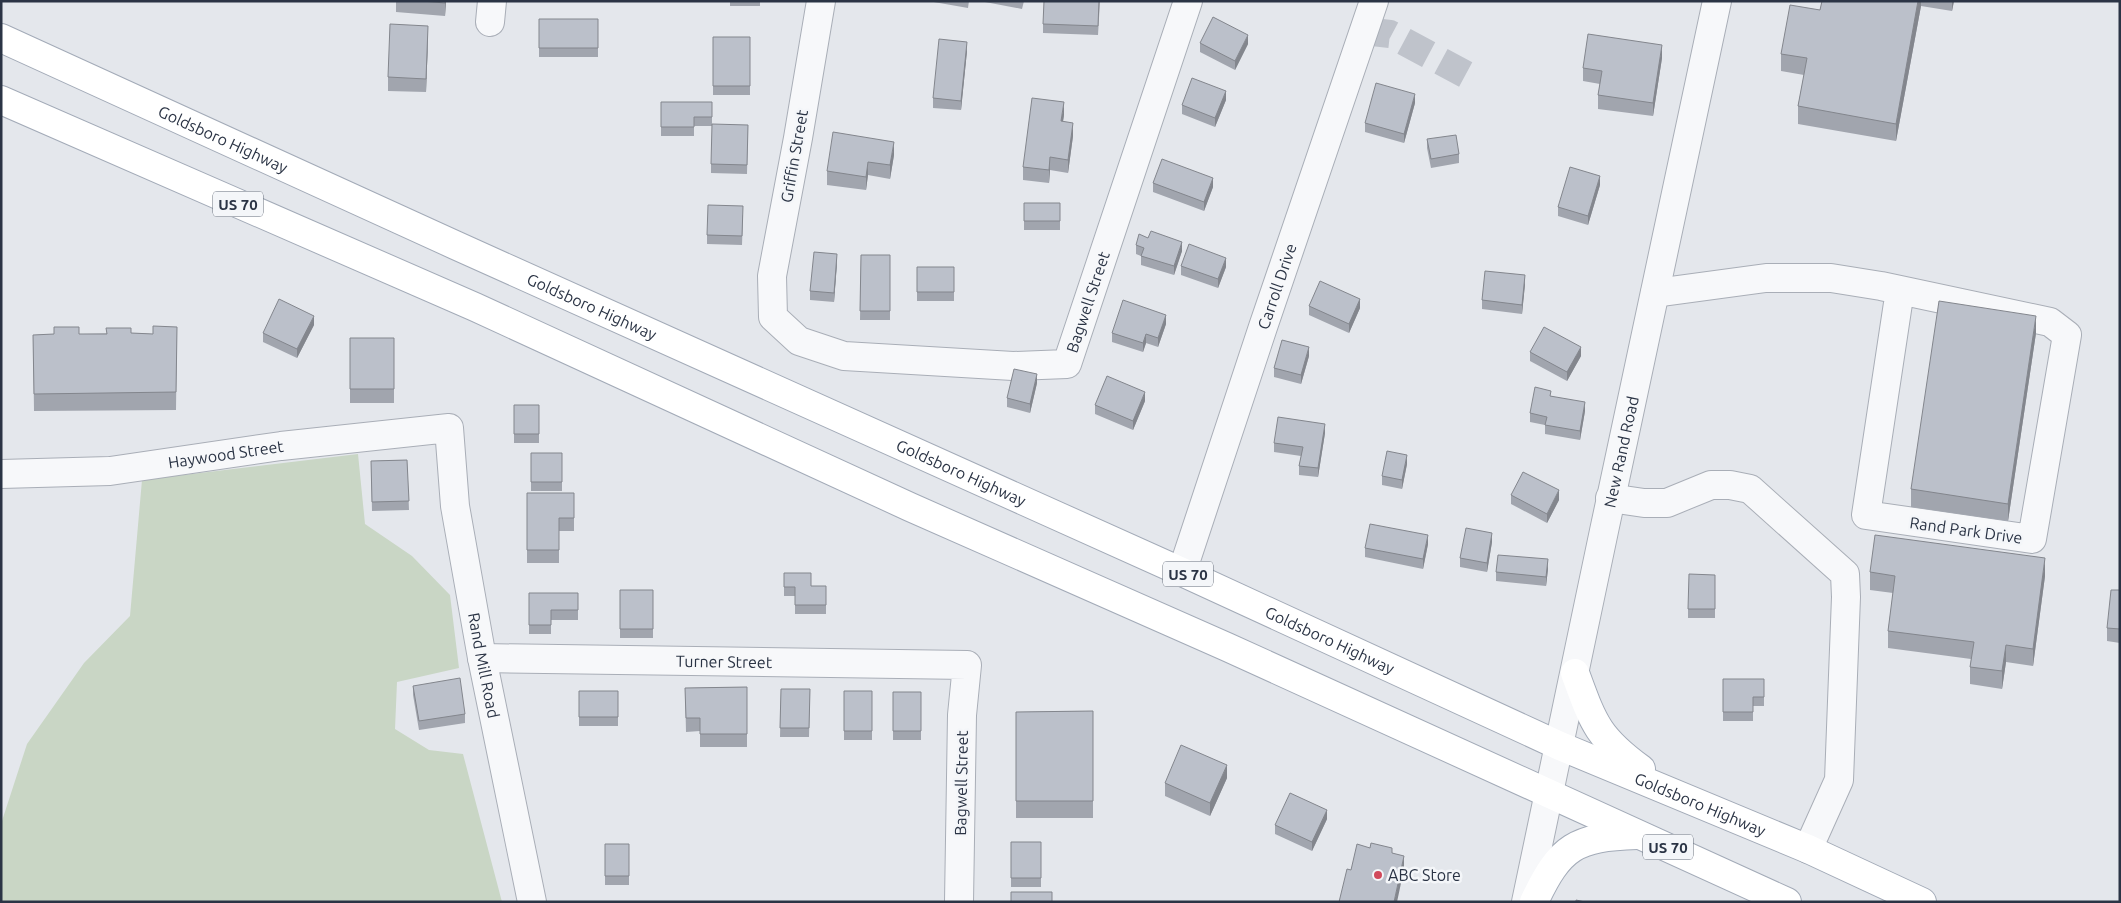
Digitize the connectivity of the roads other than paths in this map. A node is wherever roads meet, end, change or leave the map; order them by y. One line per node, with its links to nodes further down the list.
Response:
1 (821, 1): 9 (street, Griffin Street)
2 (1188, 1): 9 (street, Bagwell Street)
3 (1374, 1): 13 (street, Carroll Drive)
4 (1718, 1): 8 (street, New Rand Road)
5 (1, 38): 13 (main road, Goldsboro Highway / US 70)
6 (1, 100): 18 (main road, US 70)
7 (1900, 290): 7 (street, Rand Park Drive); 8 (street, Rand Park Drive)
8 (1655, 294): 12 (street, New Rand Road)
9 (773, 312)
10 (449, 428): 11 (street, Haywood Street); 14 (street, Rand Mill Road)
11 (1, 474)
12 (1610, 498): 16 (street, New Rand Road); 21 (street)
13 (1182, 572): 17 (main road, Goldsboro Highway / US 70)
14 (482, 658): 15 (street, Turner Street); 22 (street, Rand Mill Road)
15 (967, 665): 23 (street, Bagwell Street)
16 (1574, 672): 17 (street, New Rand Road); 19 (main road)
17 (1560, 746): 18 (street, New Rand Road); 19 (main road, Goldsboro Highway / US 70)
18 (1548, 793): 20 (main road, US 70); 24 (street, New Rand Road)
19 (1677, 795): 21 (main road, Goldsboro Highway / US 70)
20 (1641, 835): 25 (main road); 26 (main road, US 70)
21 (1808, 849): 27 (main road, Goldsboro Highway / US 70)
22 (532, 902)
23 (959, 902)
24 (1526, 902)
25 (1534, 902)
26 (1787, 902)
27 (1922, 902)

